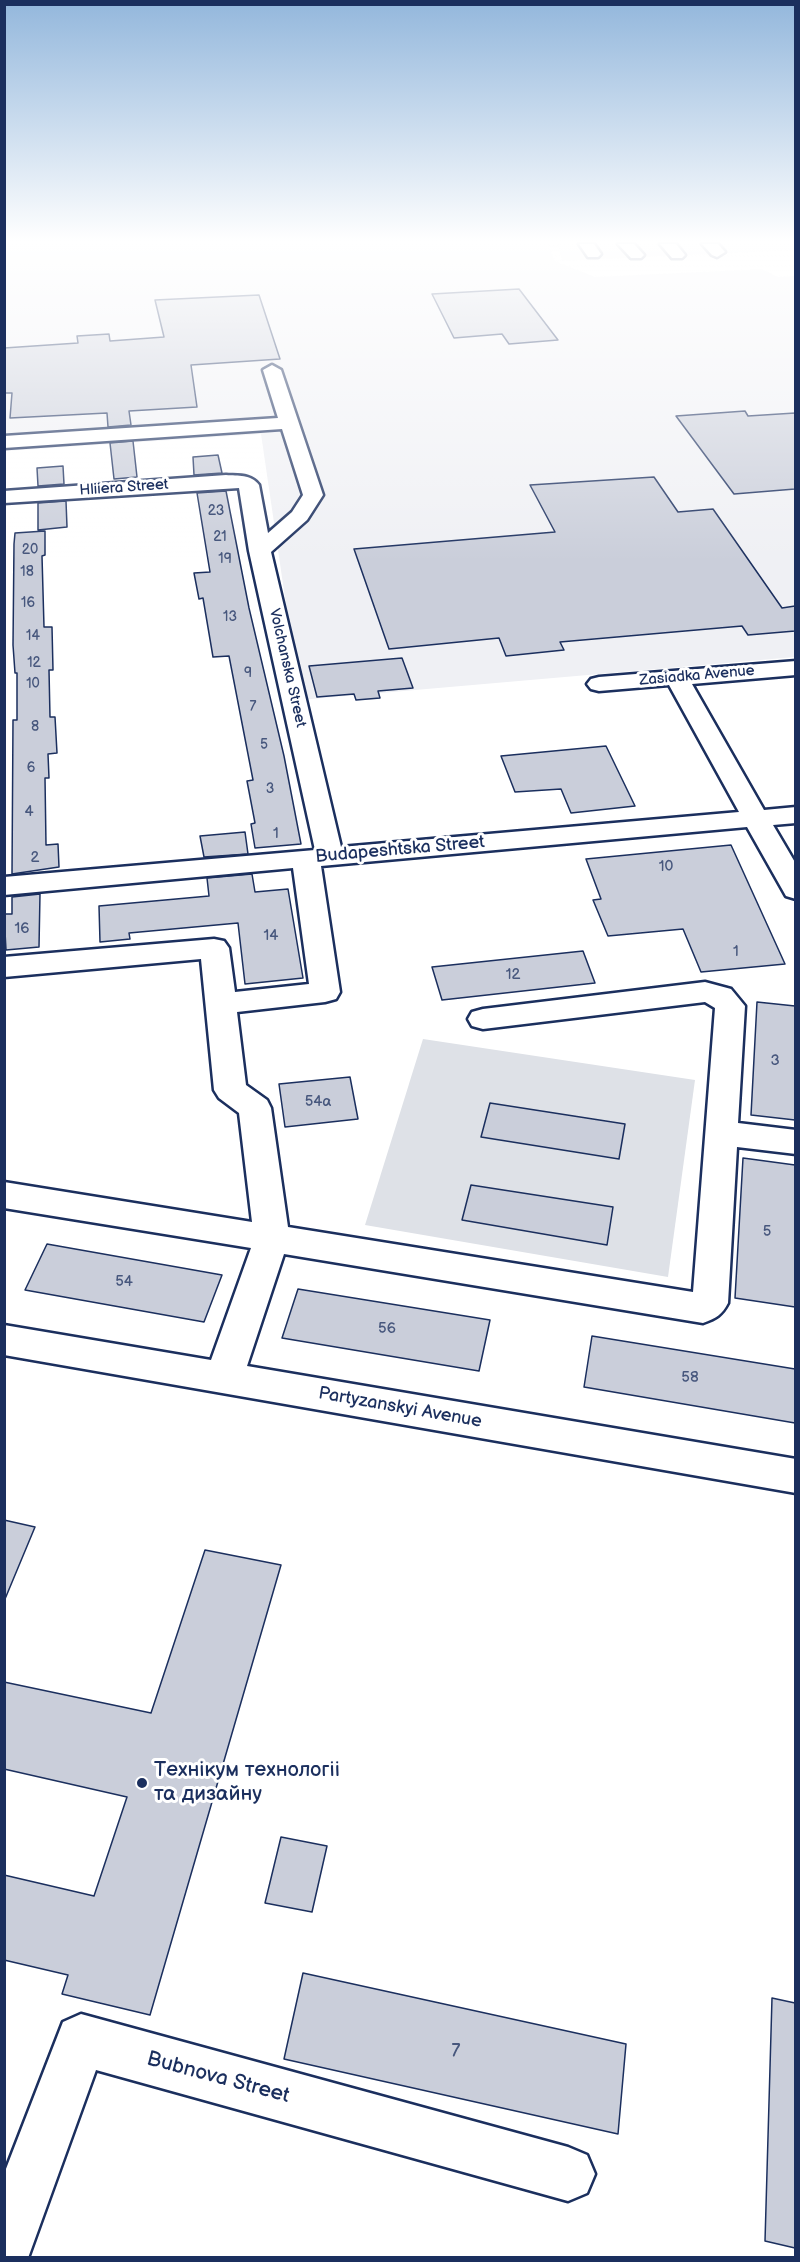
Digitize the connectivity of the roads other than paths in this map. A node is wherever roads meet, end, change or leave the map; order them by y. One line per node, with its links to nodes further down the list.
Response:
1 (272, 370): 2 (street)
2 (289, 423): 3 (street); 6 (street)
3 (4, 442)
4 (243, 482): 5 (street, Hliiera Street); 6 (street, Volchanska Street)
5 (4, 497)
6 (260, 551): 12 (street, Volchanska Street)
7 (795, 668): 8 (street, Zasiadka Avenue)
8 (677, 678): 9 (street, Zasiadka Avenue); 11 (street)
9 (599, 684)
10 (795, 815): 11 (street, Budapeshtska Street)
11 (756, 819): 12 (street, Budapeshtska Street); 14 (street)
12 (318, 858): 13 (street, Budapeshtska Street); 16 (street, Volchanska Street)
13 (4, 886)
14 (795, 890)
15 (4, 967): 16 (street)
16 (221, 1004): 21 (street)
17 (483, 1019): 18 (street)
18 (721, 1133): 19 (street); 21 (street)
19 (795, 1142)
20 (4, 1195): 21 (street)
21 (272, 1238): 23 (street)
22 (4, 1340): 23 (street, Partyzanskyi Avenue)
23 (224, 1377): 24 (street, Partyzanskyi Avenue)
24 (795, 1476)
25 (568, 2174): 26 (street, Bubnova Street)
26 (4, 2248)

